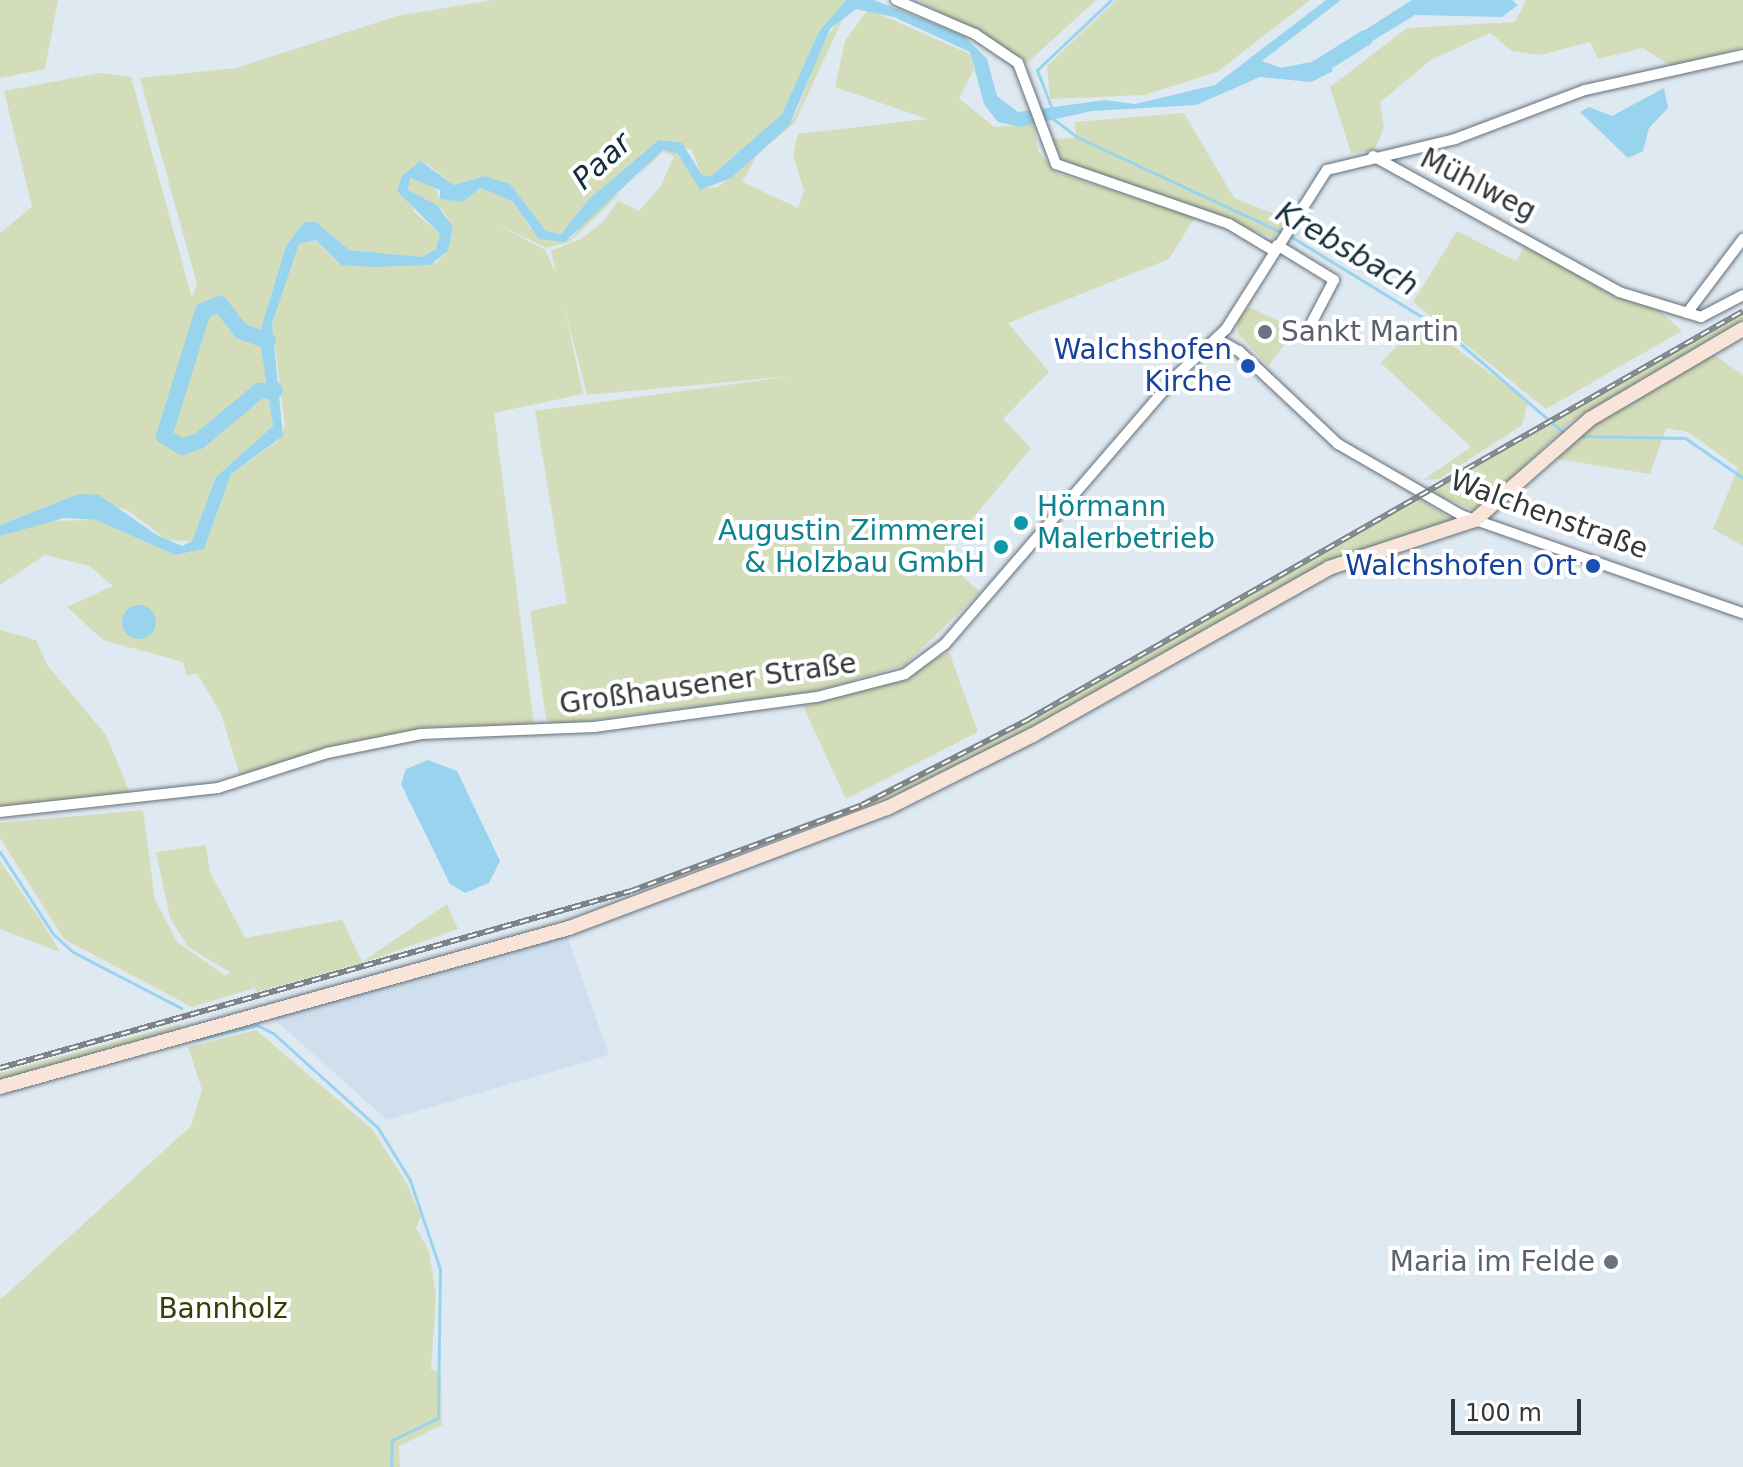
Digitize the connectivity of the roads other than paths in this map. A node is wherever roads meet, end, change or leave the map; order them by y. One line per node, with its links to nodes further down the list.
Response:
1 (896, 0): 5 (street)
2 (1743, 55): 3 (street)
3 (1373, 156): 5 (street); 7 (street, Mühlweg)
4 (1743, 239): 7 (street)
5 (1276, 244): 8 (street); 9 (street)
6 (1743, 295): 7 (street, Mühlweg)
7 (1687, 313)
8 (1312, 322)
9 (1226, 329): 11 (street, Großhausener Straße); 12 (street, Walchenstraße)
10 (1743, 329): 13 (street)
11 (1217, 339): 12 (street, Walchenstraße); 15 (street, Großhausener Straße)
12 (1239, 351): 13 (street, Walchenstraße)
13 (1475, 520): 14 (street, Walchenstraße); 16 (street)
14 (1743, 613)
15 (0, 812)
16 (0, 1087)

